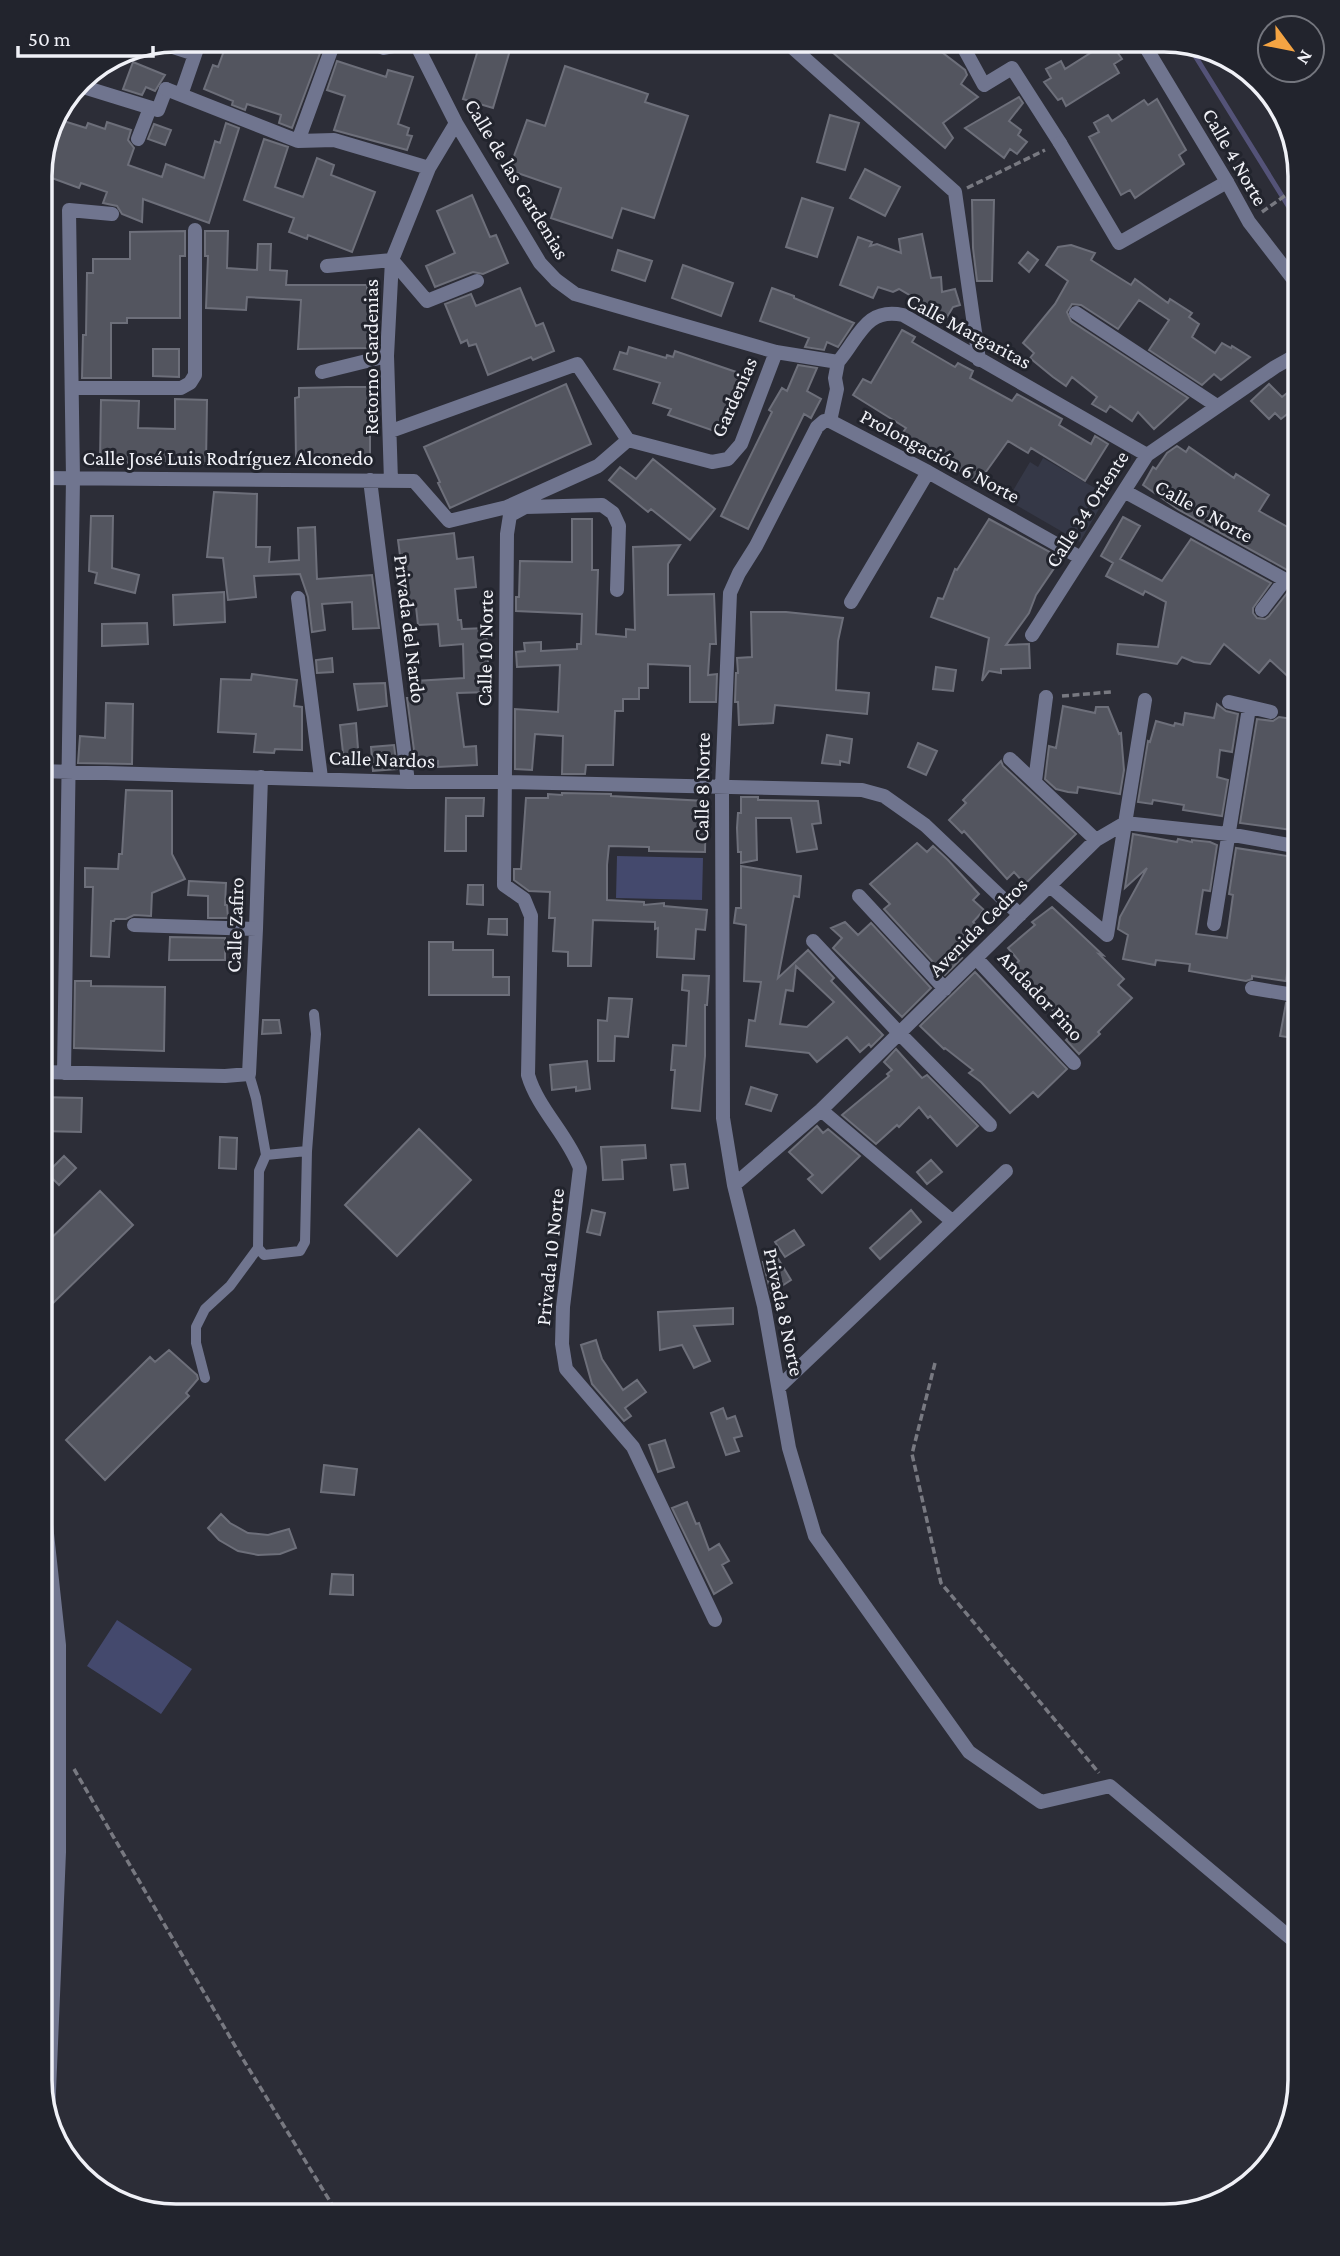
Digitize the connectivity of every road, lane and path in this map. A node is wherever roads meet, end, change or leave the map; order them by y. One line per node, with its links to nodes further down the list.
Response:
1 (195, 52): 8 (street)
2 (331, 52): 12 (street)
3 (420, 52): 10 (street, Calle de las Gardenias)
4 (797, 53): 16 (street)
5 (968, 53): 13 (street)
6 (1149, 53): 15 (street, Calle 4 Norte)
7 (92, 86): 9 (street)
8 (181, 95): 9 (street); 12 (street)
9 (150, 108): 11 (street)
10 (456, 123): 14 (street, Retorno Gardenias); 26 (street, Calle de las Gardenias)
11 (138, 139)
12 (298, 141): 14 (street)
13 (1060, 143): 15 (street); 16 (path)
14 (429, 168): 21 (street, Retorno Gardenias)
15 (1227, 182): 19 (street, Calle 4 Norte)
16 (955, 192): 28 (street)
17 (1288, 194): 19 (path)
18 (112, 214): 32 (street)
19 (1249, 222): 23 (street, Calle 4 Norte)
20 (195, 230): 32 (street)
21 (392, 260): 22 (street); 24 (street); 27 (street, Retorno Gardenias)
22 (327, 266)
23 (1288, 272)
24 (477, 281)
25 (1076, 313): 33 (street)
26 (776, 352): 30 (street); 36 (street, Gardenias)
27 (387, 356): 31 (street); 35 (street, Retorno Gardenias)
28 (979, 360): 30 (street, Calle Margaritas); 37 (street, Calle Margaritas)
29 (1288, 360): 33 (street, Calle 34 Oriente)
30 (838, 362): 34 (street, Prolongación 6 Norte)
31 (322, 372)
32 (72, 388): 40 (street)
33 (1217, 405): 37 (street, Calle 34 Oriente)
34 (831, 421): 38 (street, Prolongación 6 Norte); 67 (street, Calle 8 Norte)
35 (391, 431): 36 (street); 42 (street, Retorno Gardenias)
36 (628, 440): 44 (street)
37 (1147, 455): 43 (street, Calle 34 Oriente)
38 (928, 472): 45 (street, Prolongación 6 Norte); 50 (street)
39 (53, 478): 40 (street, Calle José Luis Rodríguez Alconedo)
40 (73, 478): 41 (street, Calle José Luis Rodríguez Alconedo); 61 (street)
41 (370, 481): 42 (street, Calle José Luis Rodríguez Alconedo); 65 (street, Privada del Nardo)
42 (391, 481): 44 (street, Calle José Luis Rodríguez Alconedo)
43 (1124, 491): 45 (street, Calle 34 Oriente); 46 (street, Calle 6 Norte)
44 (509, 511): 48 (street); 66 (street, Calle 10 Norte)
45 (1081, 558): 52 (street, Calle 34 Oriente)
46 (1285, 580): 47 (street, Calle 6 Norte); 51 (street)
47 (1288, 582)
48 (617, 590)
49 (298, 598): 63 (street)
50 (851, 602)
51 (1262, 610)
52 (1032, 635)
53 (1111, 692): 54 (path)
54 (1046, 697): 64 (street)
55 (1145, 700): 68 (street)
56 (1228, 702): 57 (street)
57 (1249, 708): 58 (street); 69 (street)
58 (1271, 712)
59 (1010, 759): 64 (street)
60 (53, 771): 61 (street, Calle Nardos)
61 (67, 772): 62 (street, Calle Nardos); 87 (street)
62 (261, 777): 63 (street, Calle Nardos); 77 (street, Calle Zafiro)
63 (321, 778): 65 (street, Calle Nardos)
64 (1035, 781): 70 (street)
65 (408, 782): 66 (street, Calle Nardos)
66 (504, 782): 67 (street, Calle Nardos); 90 (street, Calle 10 Norte)
67 (722, 787): 74 (street, Calle Nardos); 95 (street, Calle 8 Norte)
68 (1125, 823): 69 (street); 70 (street, Avenida Cedros); 72 (street)
69 (1228, 834): 71 (street); 75 (street)
70 (1096, 840): 72 (street, Avenida Cedros)
71 (1288, 845)
72 (1049, 886): 74 (street, Avenida Cedros)
73 (859, 896): 81 (street)
74 (1020, 915): 79 (street, Avenida Cedros)
75 (1214, 924)
76 (134, 925): 77 (street)
77 (256, 929): 88 (street, Calle Zafiro)
78 (813, 941): 84 (street)
79 (976, 958): 81 (street, Avenida Cedros); 85 (street, Andador Pino)
80 (1251, 988): 82 (street)
81 (945, 989): 84 (street, Avenida Cedros)
82 (1288, 994)
83 (314, 1014): 92 (lane)
84 (900, 1034): 89 (street, Avenida Cedros); 91 (street)
85 (1074, 1063)
86 (53, 1073): 87 (street)
87 (64, 1073): 88 (street)
88 (249, 1074): 93 (lane)
89 (821, 1110): 95 (street, Avenida Cedros); 96 (street)
90 (550, 1116): 102 (street, Privada 10 Norte)
91 (990, 1125)
92 (307, 1151): 93 (lane); 97 (lane)
93 (265, 1155): 97 (lane)
94 (1006, 1171): 96 (street)
95 (734, 1185): 100 (street, Privada 8 Norte)
96 (952, 1221): 100 (street)
97 (258, 1248): 99 (lane)
98 (934, 1363): 106 (path)
99 (205, 1378)
100 (779, 1387): 106 (street, Privada 8 Norte)
101 (52, 1583): 104 (street)
102 (715, 1620)
103 (52, 1645): 104 (street)
104 (59, 1645): 108 (street)
105 (73, 1766): 111 (path)
106 (1110, 1786): 110 (street)
107 (52, 1852): 108 (street)
108 (59, 1852): 109 (street)
109 (52, 1921)
110 (1288, 1936)
111 (331, 2203)

